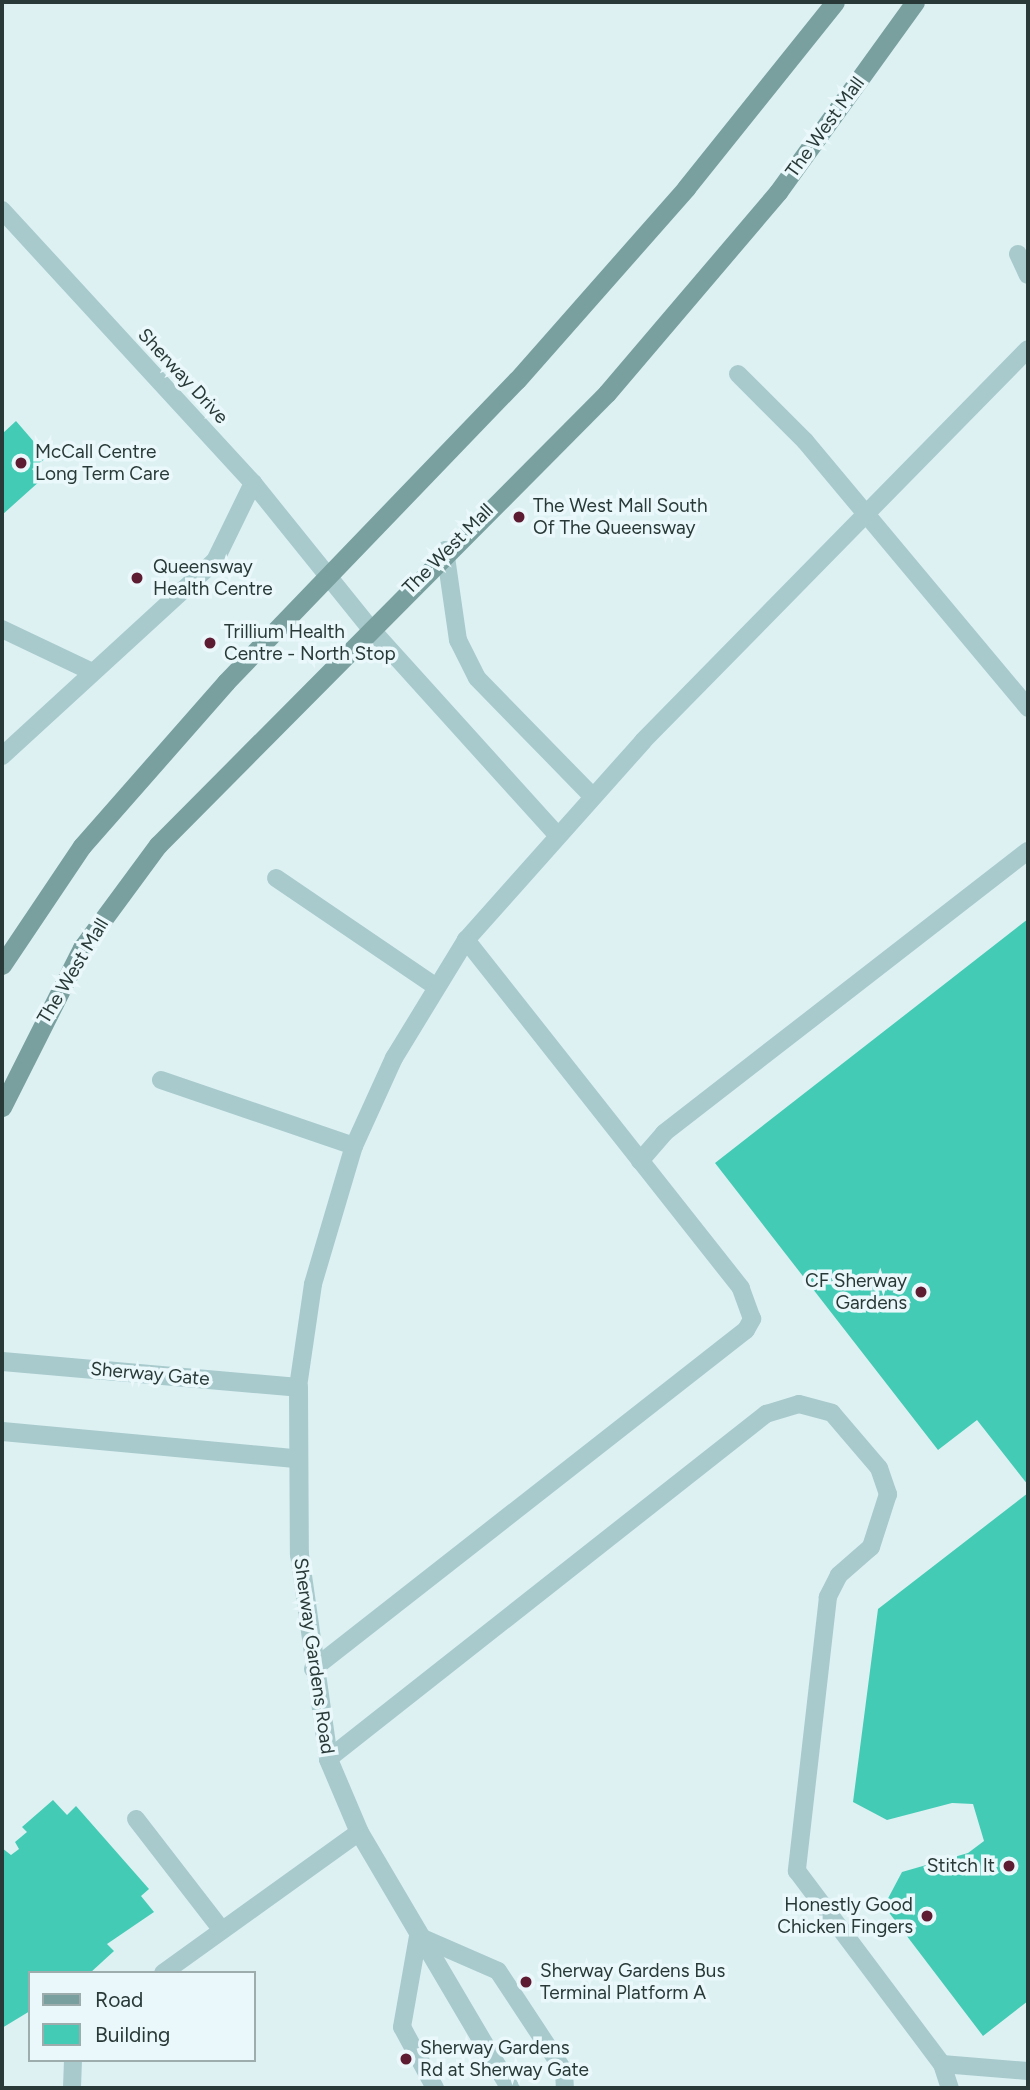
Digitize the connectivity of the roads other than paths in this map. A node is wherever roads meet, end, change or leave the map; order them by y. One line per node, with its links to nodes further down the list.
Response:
1 (835, 2): 11 (main road)
2 (915, 2): 10 (main road, The West Mall)
3 (2, 210): 8 (lane, Sherway Drive)
4 (1018, 254): 5 (lane)
5 (1028, 275)
6 (1028, 349): 9 (lane)
7 (738, 374): 9 (lane)
8 (253, 483): 11 (lane, Sherway Drive); 14 (lane)
9 (867, 515): 15 (lane); 17 (lane)
10 (445, 550): 13 (main road, The West Mall); 17 (lane)
11 (327, 577): 13 (lane, Sherway Drive); 22 (main road)
12 (2, 629): 14 (lane)
13 (371, 629): 18 (lane, Sherway Drive); 25 (main road, The West Mall)
14 (90, 671): 16 (lane)
15 (1028, 708)
16 (2, 756)
17 (592, 796): 18 (lane)
18 (556, 834): 21 (lane)
19 (1028, 851): 27 (lane)
20 (276, 878): 23 (lane)
21 (466, 940): 23 (lane); 27 (lane)
22 (2, 965)
23 (435, 986): 26 (lane)
24 (161, 1080): 26 (lane)
25 (2, 1107)
26 (354, 1146): 29 (lane)
27 (640, 1161): 32 (lane)
28 (2, 1361): 29 (street, Sherway Gate)
29 (298, 1387): 31 (street, Sherway Gardens Road)
30 (2, 1431): 31 (street)
31 (295, 1458): 32 (street, Sherway Gardens Road)
32 (313, 1669): 33 (street, Sherway Gardens Road)
33 (328, 1759): 35 (street, Sherway Gardens Road); 40 (lane)
34 (136, 1819): 36 (lane)
35 (359, 1832): 36 (lane); 37 (street, Sherway Gardens Road)
36 (222, 1929): 38 (lane)
37 (418, 1936): 43 (lane); 44 (street, Sherway Gardens Road); 45 (lane)
38 (166, 1971)
39 (74, 2062): 42 (lane)
40 (942, 2064): 41 (lane); 46 (lane)
41 (1028, 2071)
42 (72, 2088)
43 (435, 2088)
44 (510, 2088)
45 (565, 2088)
46 (950, 2088)

